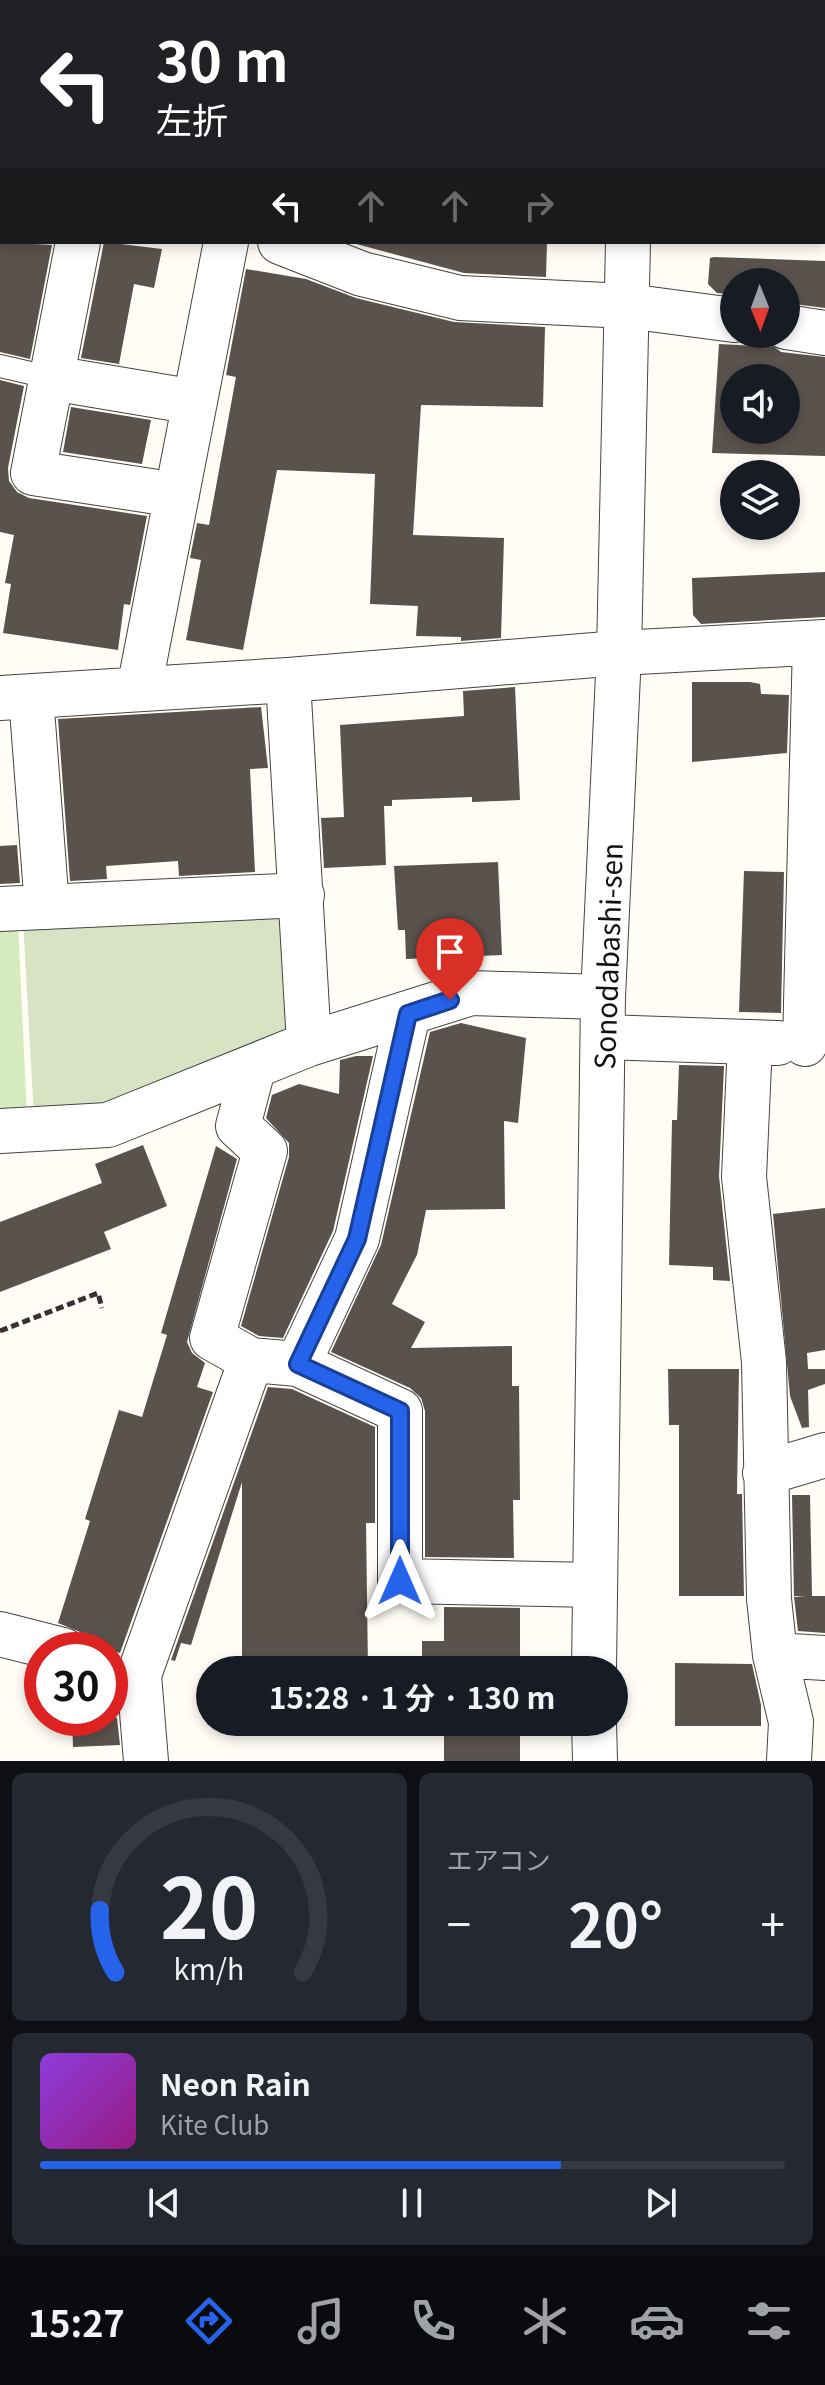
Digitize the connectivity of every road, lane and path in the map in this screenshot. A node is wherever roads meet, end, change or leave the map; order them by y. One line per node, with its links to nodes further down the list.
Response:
1 (78, 244): 10 (street)
2 (226, 244): 11 (street)
3 (285, 244): 5 (street)
4 (628, 244): 5 (street, Sonodabashi-sen)
5 (627, 306): 6 (street); 14 (street, Sonodabashi-sen)
6 (720, 318)
7 (800, 329): 8 (street)
8 (825, 333)
9 (0, 366): 10 (lane)
10 (52, 378): 11 (street); 12 (street)
11 (195, 402): 12 (street)
12 (177, 495): 16 (street)
13 (820, 642): 14 (street); 25 (street)
14 (619, 653): 15 (street); 22 (street, Sonodabashi-sen)
15 (288, 680): 16 (street); 18 (street)
16 (139, 689): 17 (street)
17 (16, 697): 19 (street)
18 (302, 895): 19 (street); 24 (street)
19 (47, 907): 20 (street)
20 (0, 909)
21 (408, 1014): 22 (street); 24 (street); 31 (street)
22 (603, 1017): 23 (street); 34 (street, Sonodabashi-sen)
23 (750, 1042): 25 (street); 33 (street)
24 (309, 1044): 26 (street)
25 (815, 1044)
26 (253, 1069): 27 (street); 30 (street)
27 (0, 1131)
28 (102, 1308): 29 (path)
29 (0, 1331)
30 (251, 1360): 31 (street); 40 (street)
31 (298, 1364): 34 (street)
32 (825, 1455): 33 (street)
33 (765, 1473): 37 (street)
34 (594, 1585): 38 (street, Sonodabashi-sen)
35 (0, 1634): 36 (street)
36 (24, 1640)
37 (775, 1655): 39 (street); 45 (street)
38 (594, 1656)
39 (825, 1658)
40 (128, 1661)
41 (128, 1687): 43 (street)
42 (594, 1736): 44 (street)
43 (146, 1761)
44 (595, 1761)
45 (789, 1761)

